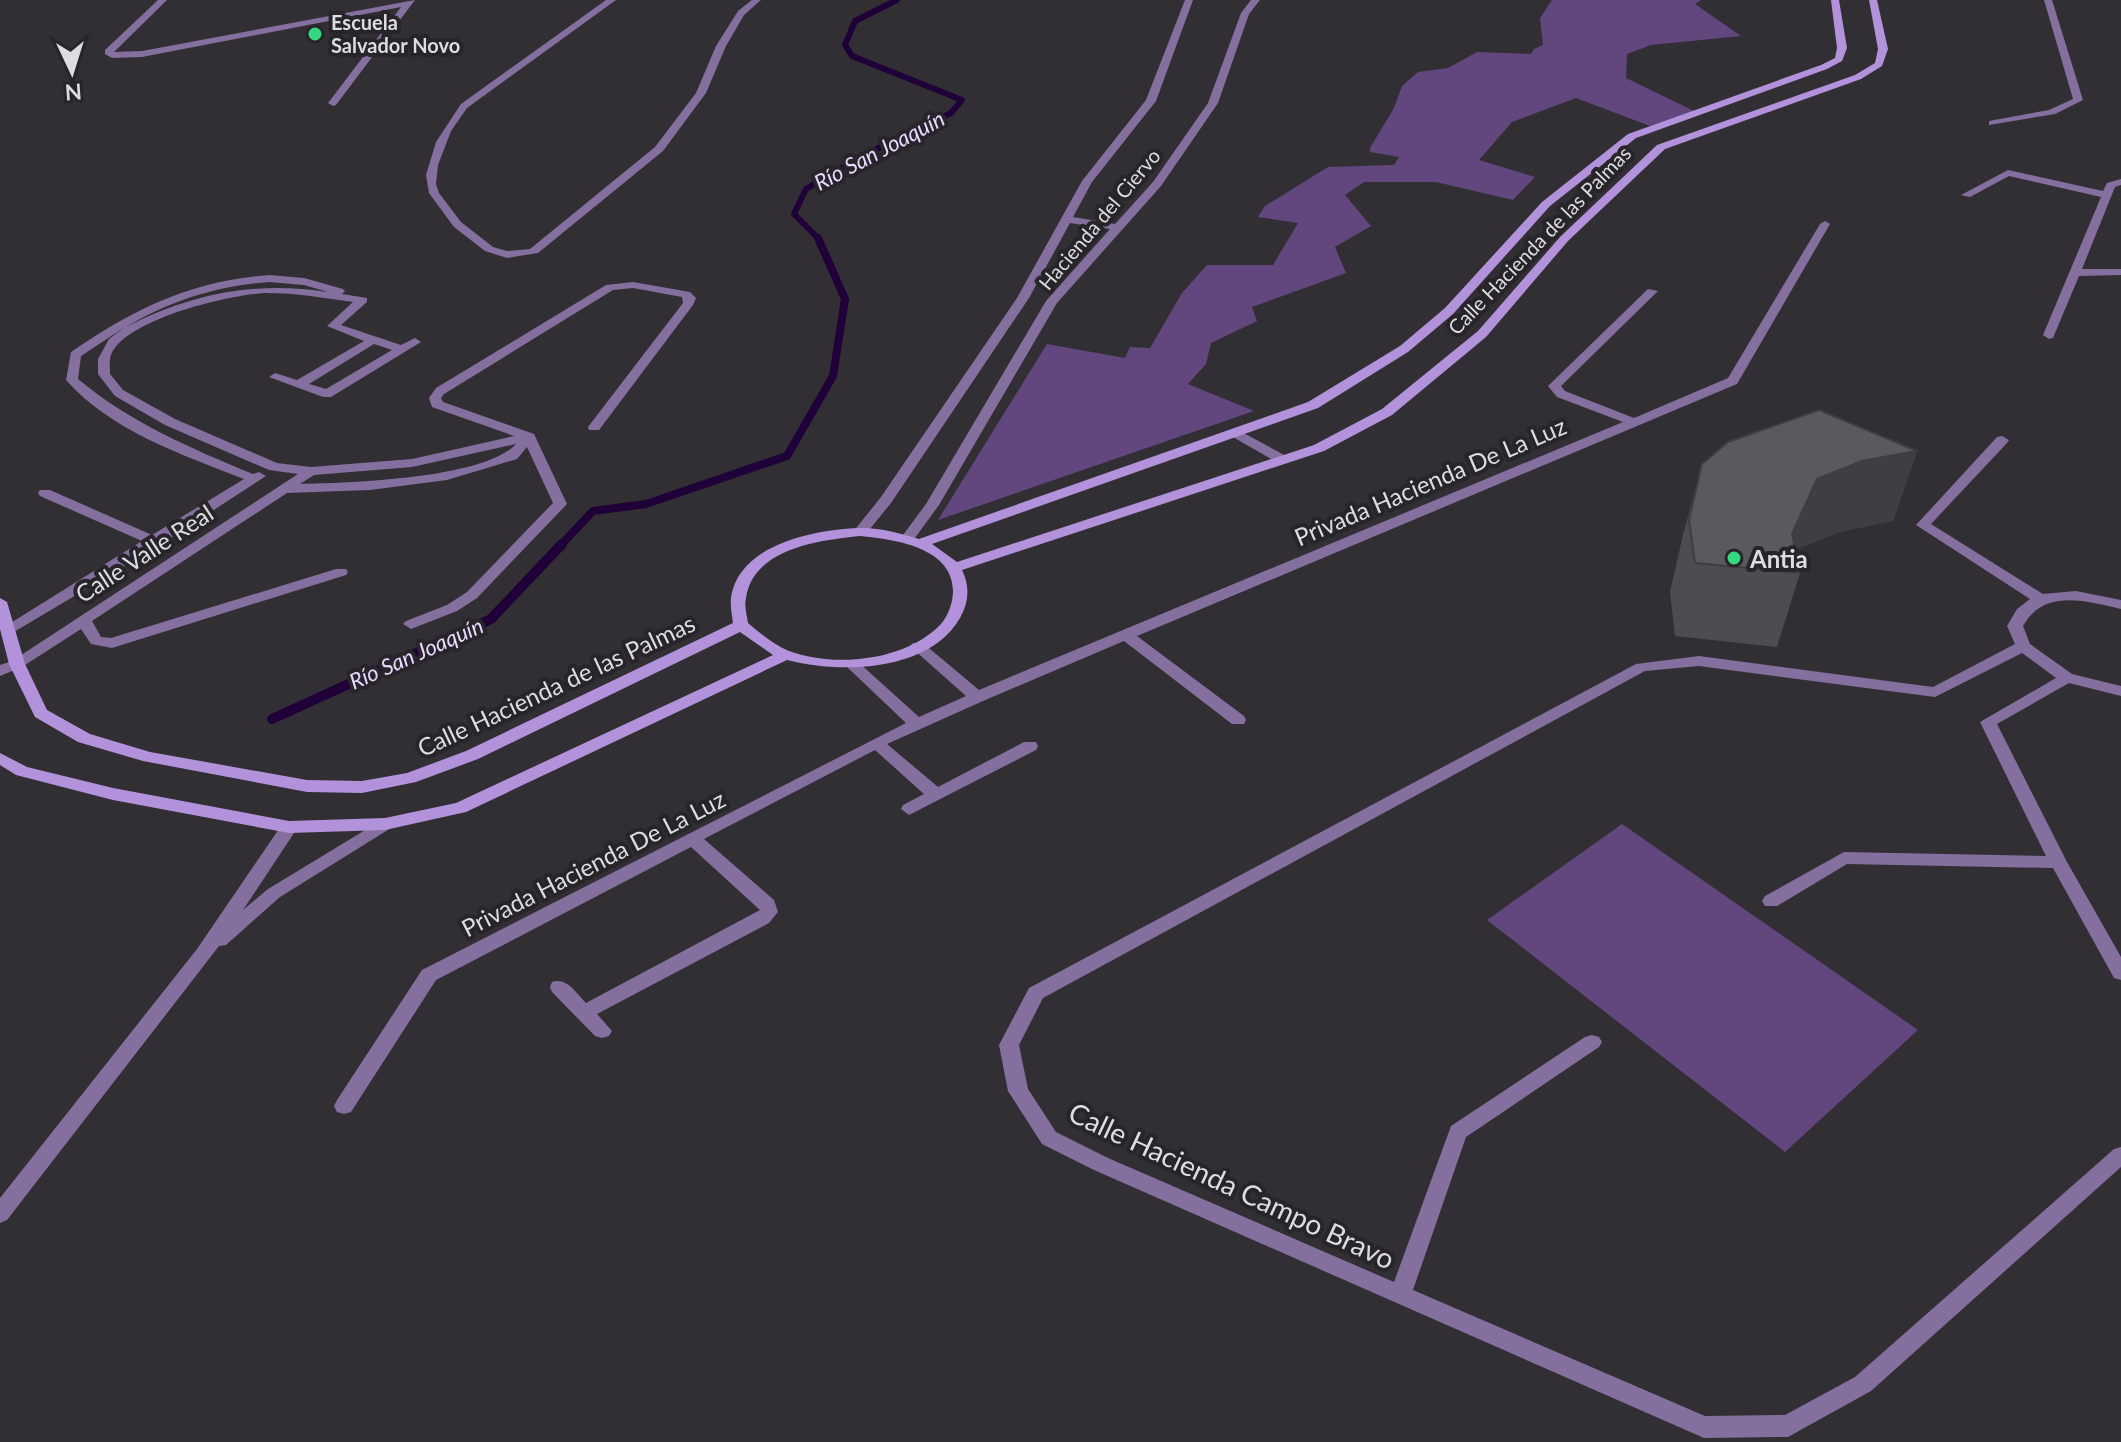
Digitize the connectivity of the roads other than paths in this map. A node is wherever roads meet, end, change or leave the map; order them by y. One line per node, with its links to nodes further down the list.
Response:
1 (163, 0): 9 (street)
2 (612, 0): 3 (street)
3 (757, 0)
4 (1189, 0): 17 (street, Hacienda del Ciervo)
5 (1256, 0): 19 (street, Hacienda del Ciervo)
6 (1835, 0): 30 (main road, Calle Hacienda de las Palmas)
7 (1873, 0): 33 (main road, Calle Hacienda de las Palmas)
8 (2048, 0): 11 (street)
9 (410, 1): 10 (street)
10 (333, 103)
11 (1992, 123)
12 (2027, 165): 13 (street)
13 (2008, 173): 15 (street); 16 (street)
14 (2121, 182): 16 (street)
15 (1966, 195)
16 (2106, 195): 21 (street)
17 (1066, 219): 19 (street); 39 (street, Hacienda del Ciervo)
18 (1825, 224): 28 (street, Privada Hacienda De La Luz)
19 (1116, 227): 40 (street, Hacienda del Ciervo)
20 (2121, 272): 21 (street)
21 (2074, 273): 24 (street)
22 (1652, 291): 28 (street)
23 (363, 300): 25 (street); 34 (street); 36 (street)
24 (2049, 335)
25 (373, 340): 27 (street); 27 (street)
26 (275, 377): 27 (street)
27 (298, 385)
28 (1634, 422): 53 (street, Privada Hacienda De La Luz)
29 (594, 427): 31 (street)
30 (1238, 434): 33 (street); 40 (main road, Calle Hacienda de las Palmas)
31 (529, 437): 35 (street); 37 (street); 50 (street)
32 (2002, 440): 45 (street)
33 (1283, 460): 42 (main road, Calle Hacienda de las Palmas)
34 (274, 467): 35 (street); 36 (street, Calle Valle Real)
35 (311, 471): 37 (street, Calle Valle Real)
36 (255, 479): 41 (street, Calle Valle Real)
37 (287, 489): 49 (street, Calle Valle Real)
38 (45, 493): 41 (street)
39 (860, 532): 40 (main road); 51 (main road)
40 (914, 541): 42 (main road)
41 (155, 542): 52 (street, Calle Valle Real)
42 (954, 568): 54 (main road)
43 (341, 572): 49 (street)
44 (2121, 591): 46 (street)
45 (2040, 599): 46 (street); 55 (street)
46 (2101, 599): 48 (street)
47 (0, 602): 52 (main road, Calle Hacienda de las Palmas)
48 (2121, 605)
49 (84, 620): 57 (street, Calle Valle Real)
50 (411, 624)
51 (741, 625): 56 (main road); 57 (main road, Calle Hacienda de las Palmas)
52 (9, 629): 57 (main road, Calle Hacienda de las Palmas)
53 (1125, 634): 62 (street, Privada Hacienda De La Luz); 63 (street)
54 (918, 646): 58 (main road); 62 (street)
55 (2023, 646): 60 (street); 84 (street, Calle Hacienda Campo Bravo)
56 (785, 655): 58 (main road); 70 (main road)
57 (17, 664): 59 (street, Calle Valle Real)
58 (852, 664): 64 (street)
59 (0, 671)
60 (2067, 678): 61 (street); 73 (street)
61 (2121, 691)
62 (977, 697): 64 (street, Privada Hacienda De La Luz)
63 (1238, 720)
64 (918, 725): 65 (street, Privada Hacienda De La Luz)
65 (876, 743): 68 (street); 72 (street, Privada Hacienda De La Luz)
66 (1030, 746): 68 (street)
67 (0, 758): 71 (main road)
68 (935, 794): 69 (street)
69 (909, 809)
70 (385, 824): 71 (main road); 75 (street)
71 (289, 827): 75 (street)
72 (693, 839): 78 (street); 81 (street, Privada Hacienda De La Luz)
73 (2058, 862): 74 (street); 76 (street)
74 (1771, 901)
75 (204, 954): 83 (street)
76 (2121, 973)
77 (559, 987): 78 (street)
78 (585, 1012): 79 (street)
79 (602, 1031)
80 (1592, 1042): 84 (street)
81 (344, 1106)
82 (2121, 1155): 84 (street, Calle Hacienda Campo Bravo)
83 (0, 1214)
84 (1400, 1295)

